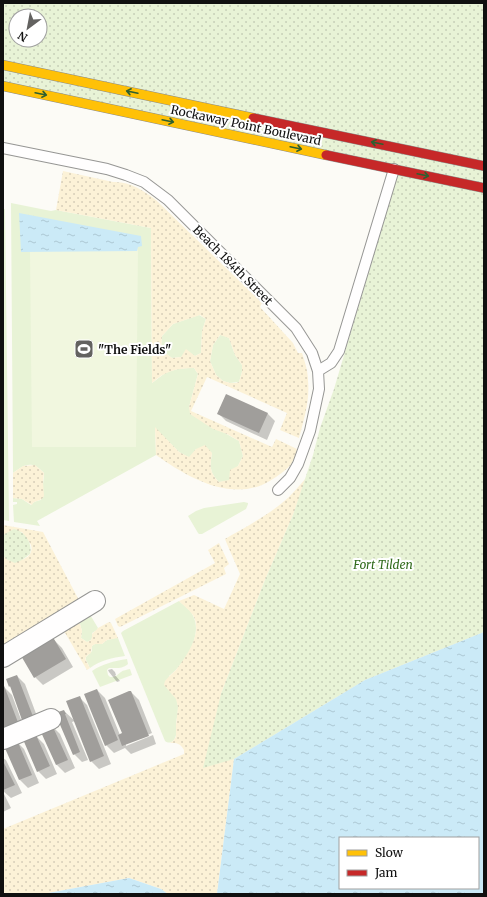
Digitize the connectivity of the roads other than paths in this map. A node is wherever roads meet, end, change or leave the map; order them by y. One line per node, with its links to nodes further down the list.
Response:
1 (3, 64): 4 (street, Rockaway Point Boulevard, one-way to 1)
2 (3, 86): 4 (street, Rockaway Point Boulevard, one-way to 4)
3 (3, 148): 8 (lane, Beach 184th Street)
4 (360, 150): 5 (street, Rockaway Point Boulevard, one-way to 4); 6 (street, Rockaway Point Boulevard)
5 (484, 166)
6 (394, 169): 7 (street, Rockaway Point Boulevard, one-way to 7); 8 (lane)
7 (484, 188)
8 (318, 372): 9 (lane, Beach 184th Street)
9 (278, 490)
10 (95, 601): 11 (street)
11 (3, 658)
12 (51, 718): 13 (street)
13 (3, 739)

